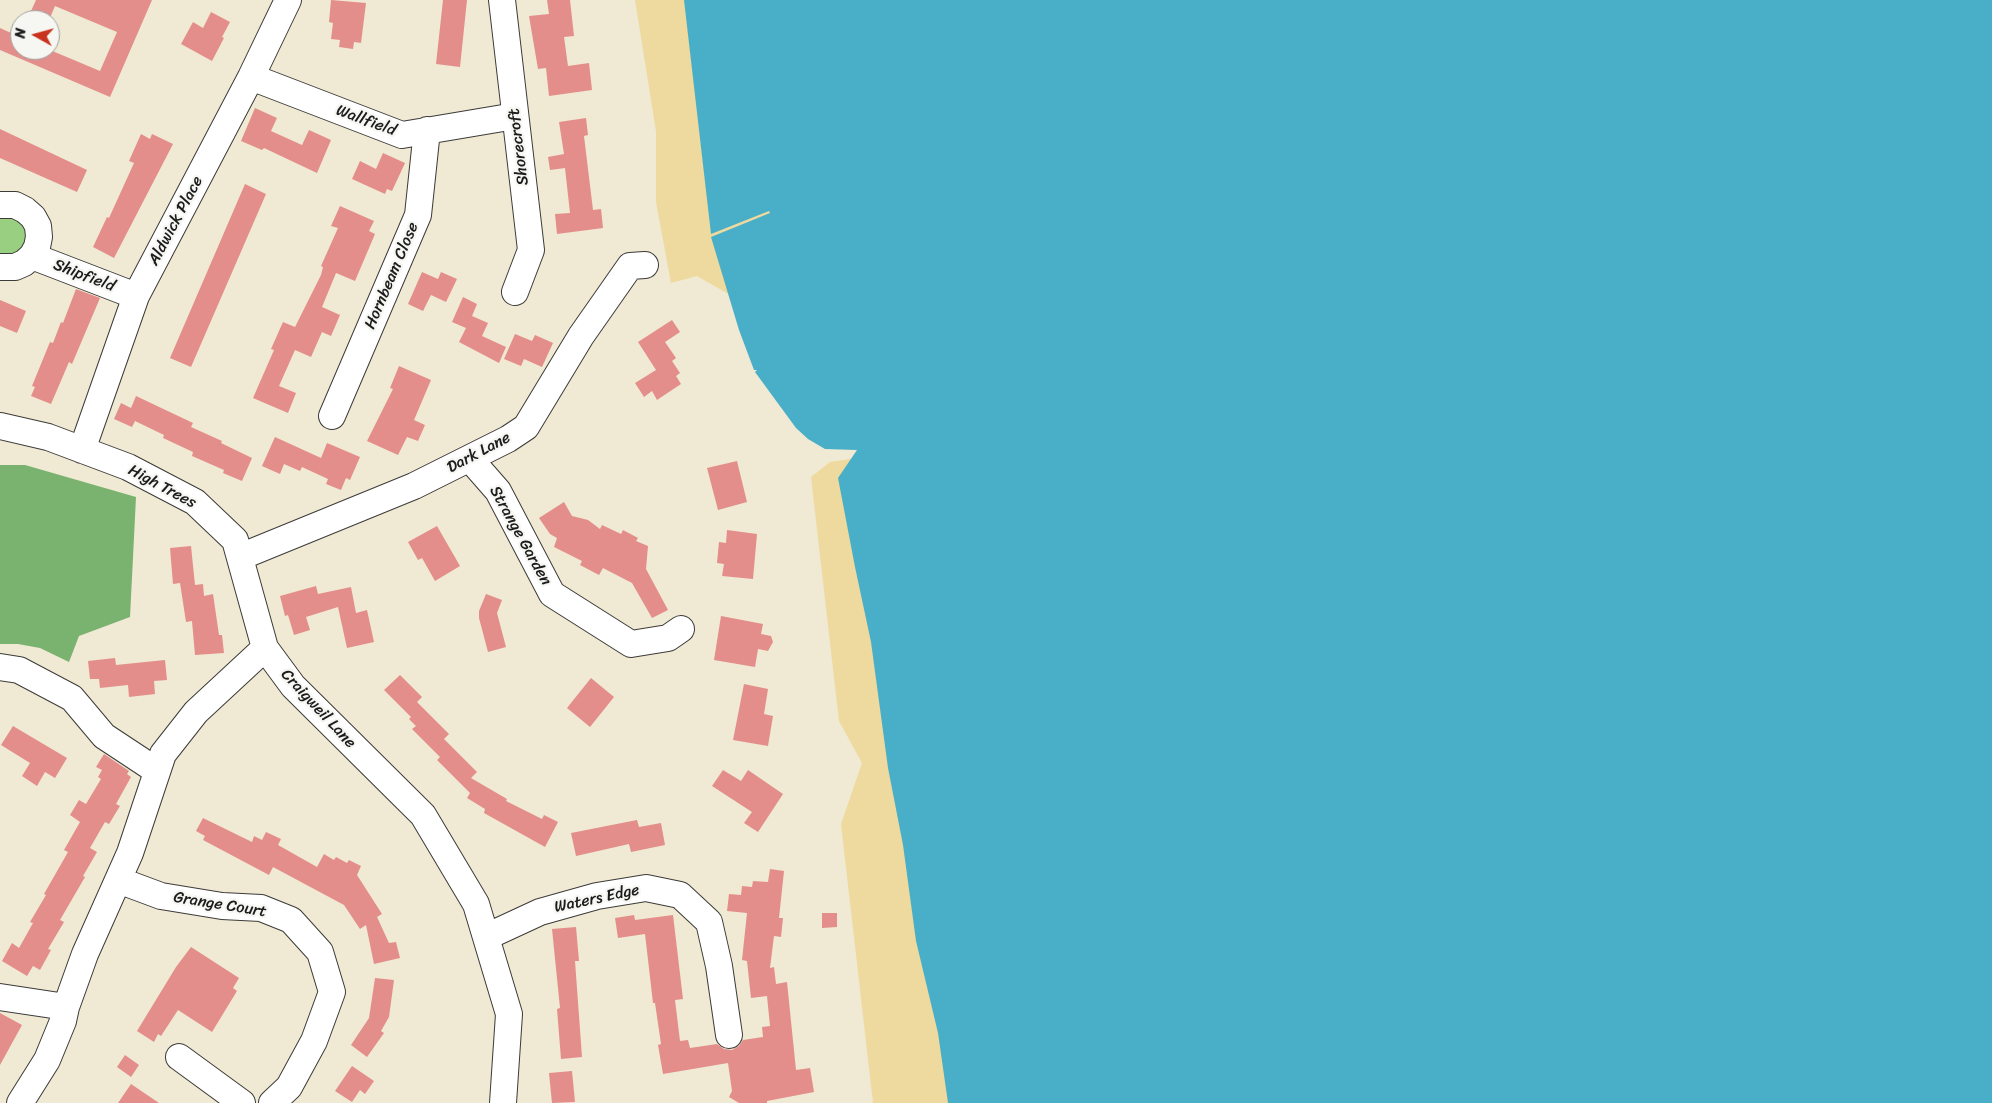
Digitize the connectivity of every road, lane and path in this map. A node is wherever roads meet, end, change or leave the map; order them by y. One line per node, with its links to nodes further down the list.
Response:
1 (288, 0): 3 (street, Aldwick Place)
2 (502, 0): 4 (street, Shorecroft)
3 (251, 77): 5 (street, Wallfield); 11 (street, Aldwick Place)
4 (515, 116): 5 (street, Wallfield); 10 (street, Shorecroft)
5 (427, 130): 12 (street, Hornbeam Close)
6 (0, 205): 7 (street, Shipfield)
7 (32, 256): 9 (street, Shipfield); 11 (street, Shipfield)
8 (645, 265): 15 (street, Dark Lane)
9 (0, 267)
10 (515, 292)
11 (136, 296): 14 (street, Aldwick Place)
12 (332, 416)
13 (0, 426): 14 (street, High Trees)
14 (82, 450): 16 (street, High Trees)
15 (470, 459): 16 (street, Dark Lane); 17 (street, Strange Garden)
16 (240, 557): 18 (street, High Trees)
17 (681, 629)
18 (265, 648): 20 (street); 22 (street, Craigweil Lane)
19 (0, 667): 20 (street)
20 (157, 772): 21 (street)
21 (118, 880): 24 (street); 29 (street, Grange Court)
22 (486, 937): 25 (street, Waters Edge); 30 (street, Craigweil Lane)
23 (0, 997): 24 (street)
24 (66, 1007): 27 (street)
25 (729, 1034)
26 (180, 1057): 28 (street)
27 (20, 1103)
28 (242, 1103)
29 (272, 1103)
30 (503, 1103)

